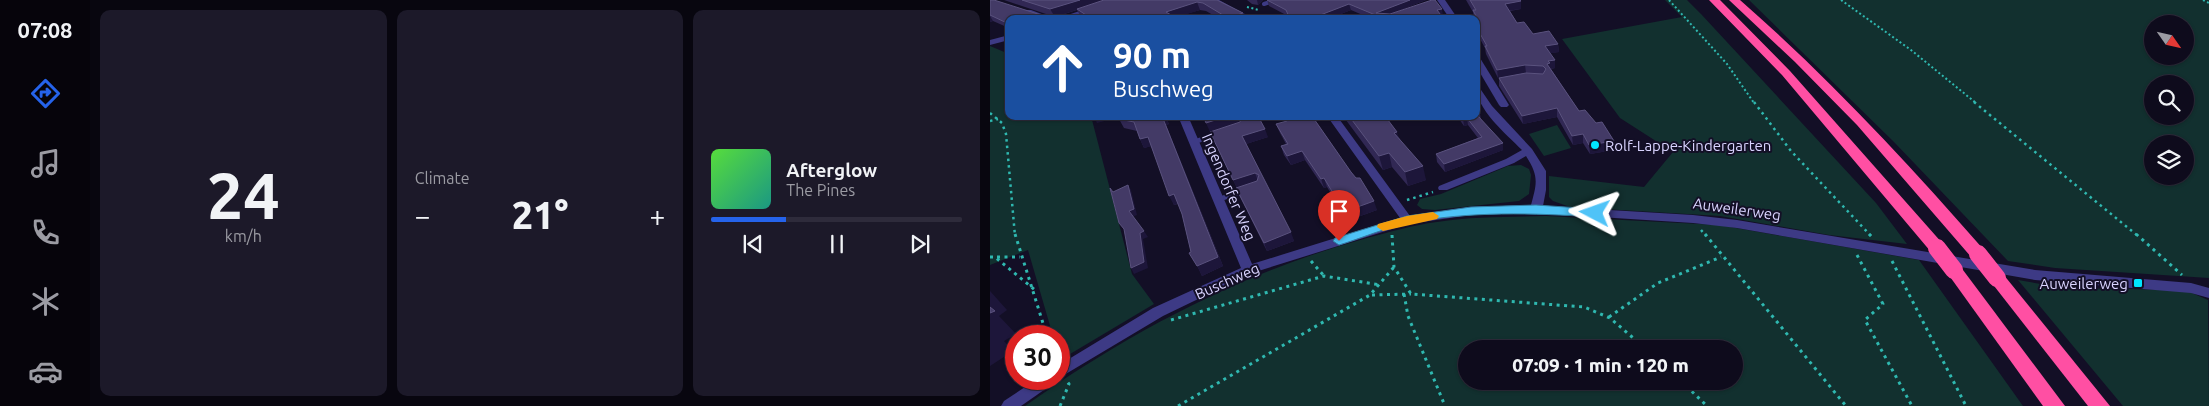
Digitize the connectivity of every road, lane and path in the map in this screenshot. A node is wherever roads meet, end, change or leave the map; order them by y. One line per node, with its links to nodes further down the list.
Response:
1 (1119, 0): 14 (street)
2 (1214, 0): 15 (street)
3 (1276, 0): 11 (lane)
4 (1441, 0): 16 (street)
5 (1669, 0): 39 (path)
6 (1714, 0): 71 (highway, bridge)
7 (1734, 0): 72 (highway, bridge)
8 (1841, 0): 49 (path)
9 (2203, 0): 10 (path)
10 (2209, 3)
11 (1264, 4)
12 (1017, 8): 13 (street)
13 (1039, 15)
14 (1072, 15)
15 (1242, 15)
16 (1451, 15)
17 (1005, 38): 18 (street)
18 (990, 43)
19 (1480, 63): 21 (street)
20 (1480, 95): 29 (street)
21 (1504, 105)
22 (990, 113): 23 (path)
23 (998, 119): 26 (path); 43 (path)
24 (1185, 120): 28 (street, Ingendorfer Weg)
25 (1335, 120): 33 (street)
26 (990, 121)
27 (1226, 131): 28 (lane)
28 (1194, 142): 32 (street, Ingendorfer Weg)
29 (1528, 151): 31 (street); 34 (street)
30 (1250, 188): 32 (lane)
31 (1444, 188): 33 (path)
32 (1217, 200): 46 (street, Ingendorfer Weg)
33 (1396, 203): 36 (street)
34 (1536, 209): 35 (street, Auweilerweg); 36 (street, Auweilerweg)
35 (1693, 219): 38 (street, Auweilerweg); 44 (path)
36 (1407, 220): 37 (street, Buschweg)
37 (1391, 224): 40 (street, Buschweg); 45 (path)
38 (1851, 243): 39 (street, Auweilerweg); 69 (path)
39 (1882, 248): 49 (street, Auweilerweg); 70 (path)
40 (1305, 252): 46 (street, Buschweg); 47 (path)
41 (990, 257): 42 (path)
42 (995, 257): 43 (path); 50 (path)
43 (1020, 257): 50 (path)
44 (1721, 257): 56 (path); 68 (path)
45 (1394, 267): 48 (path); 53 (path)
46 (1248, 270): 55 (street, Buschweg)
47 (1324, 276): 48 (path); 55 (path)
48 (1381, 285): 54 (path)
49 (2191, 288): 51 (street, Auweilerweg)
50 (1036, 291): 57 (path)
51 (2209, 293)
52 (1404, 294): 53 (path); 54 (path); 66 (path)
53 (1411, 294): 56 (path)
54 (1370, 295): 65 (path)
55 (1158, 312): 59 (street, Buschweg)
56 (1609, 317): 58 (path)
57 (1044, 325)
58 (1636, 340)
59 (1070, 365)
60 (1033, 390): 63 (street)
61 (1067, 390): 64 (path)
62 (1690, 390): 67 (path)
63 (1009, 406)
64 (1060, 406)
65 (1178, 406)
66 (1445, 406)
67 (1707, 406)
68 (1846, 406)
69 (1912, 406)
70 (1966, 406)
71 (2055, 406)
72 (2100, 406)

